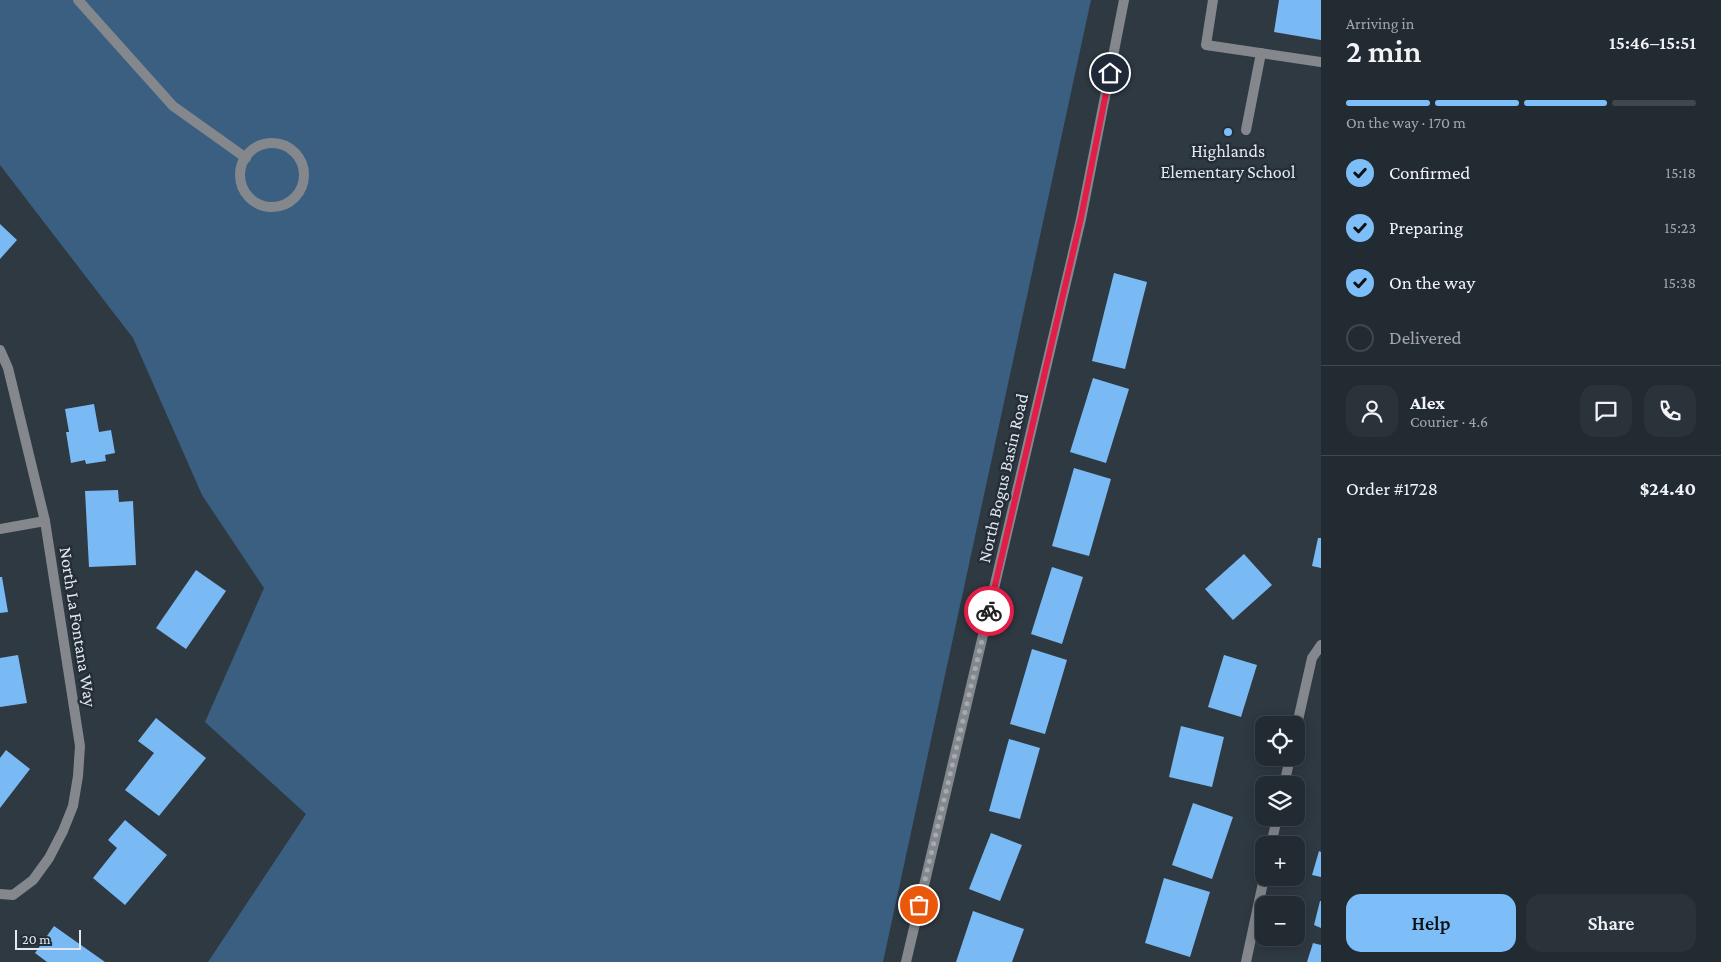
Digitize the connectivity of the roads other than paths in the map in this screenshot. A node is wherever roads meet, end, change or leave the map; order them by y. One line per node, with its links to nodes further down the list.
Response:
1 (78, 0): 7 (street)
2 (1124, 0): 15 (street, North Bogus Basin Road)
3 (1213, 0): 4 (street)
4 (1261, 53): 5 (street); 6 (street)
5 (1321, 62)
6 (1246, 130)
7 (246, 158): 7 (street)
8 (0, 350): 9 (street, North La Fontana Way)
9 (45, 521): 10 (street); 14 (street, North La Fontana Way)
10 (0, 528)
11 (1321, 645): 12 (street)
12 (1299, 716)
13 (1262, 886): 16 (street)
14 (0, 894)
15 (906, 962)
16 (1246, 962)

